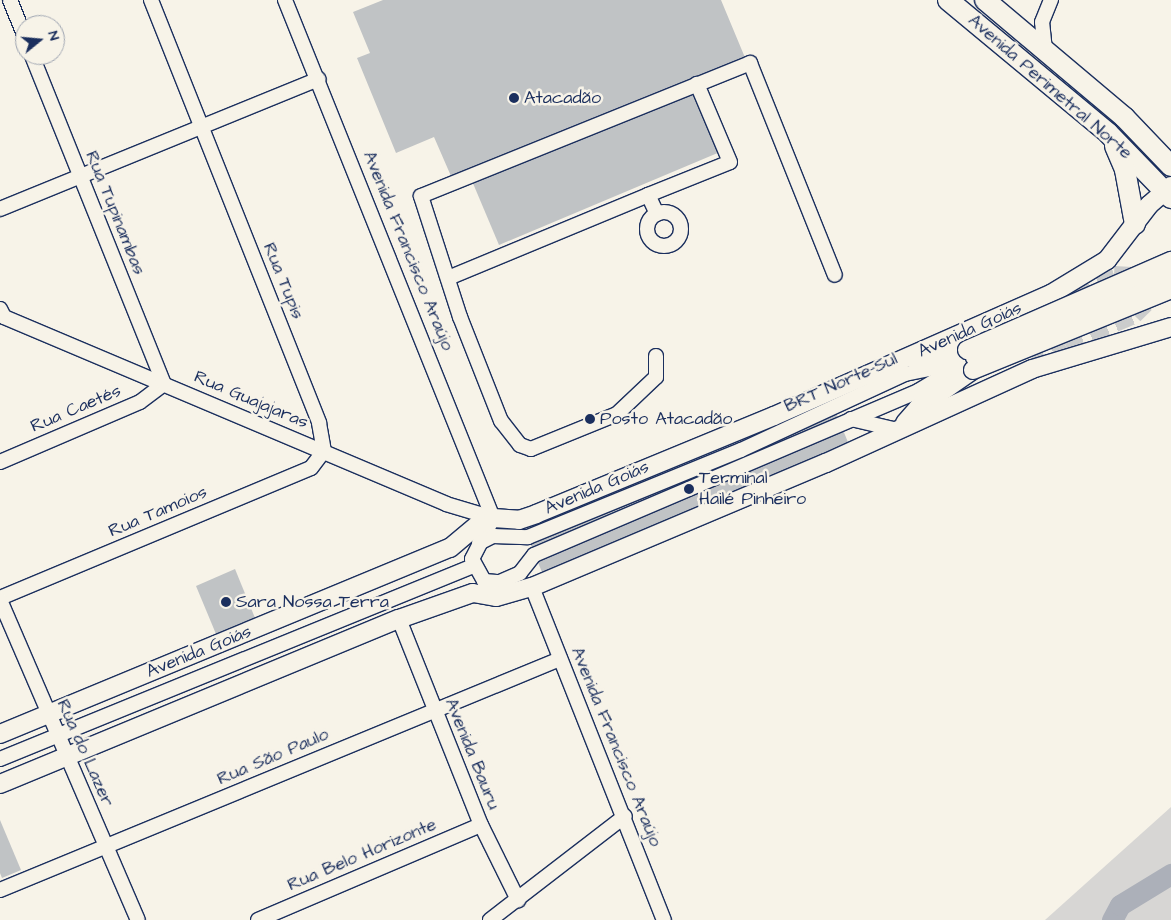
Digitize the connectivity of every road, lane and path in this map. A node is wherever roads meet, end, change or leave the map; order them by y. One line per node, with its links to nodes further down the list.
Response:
1 (10, 0): 7 (street)
2 (151, 0): 12 (street, Rua Tupis)
3 (285, 0): 10 (street, Avenida Francisco Araújo)
4 (948, 0): 13 (highway, Avenida Perimetral Norte)
5 (984, 0): 8 (highway, Avenida Perimetral Norte)
6 (1051, 0): 8 (street)
7 (16, 15)
8 (1045, 50): 14 (highway, Avenida Perimetral Norte)
9 (36, 65): 15 (street, Rua Tupinambas)
10 (318, 79): 12 (street); 36 (street, Avenida Francisco Araújo)
11 (697, 84): 17 (street); 22 (street); 24 (street)
12 (202, 126): 15 (street); 34 (street, Rua Tupis)
13 (1108, 133): 16 (highway, Avenida Perimetral Norte); 20 (highway)
14 (1171, 166)
15 (80, 177): 18 (street); 31 (street, Rua Tupinambas)
16 (1169, 191): 20 (main road, Avenida Goiás)
17 (648, 195): 19 (street); 24 (street)
18 (0, 209)
19 (657, 214)
20 (1134, 224): 30 (main road, Avenida Goiás)
21 (1171, 261): 29 (main road, bridge)
22 (834, 275)
23 (1171, 276): 29 (street, bridge)
24 (448, 278): 28 (street)
25 (1171, 289): 29 (main road, bridge)
26 (1, 315): 31 (street, Rua Guajajaras)
27 (1171, 327): 33 (main road)
28 (656, 356)
29 (971, 359): 30 (main road); 32 (street, BRT Norte-Sul); 33 (main road); 37 (street, BRT Norte-Sul)
30 (872, 374): 36 (main road, Avenida Goiás)
31 (164, 384): 34 (street, Rua Guajajaras); 35 (street, Rua Caetés)
32 (851, 419): 33 (street); 39 (street, BRT Norte-Sul)
33 (898, 430): 40 (main road)
34 (324, 451): 36 (street, Rua Guajajaras); 41 (street, Rua Tamoios)
35 (0, 462)
36 (493, 518): 37 (street); 45 (main road, Avenida Goiás)
37 (479, 543): 38 (street)
38 (473, 566): 39 (street); 47 (street)
39 (488, 582): 40 (street)
40 (524, 590): 42 (main road); 43 (street, Avenida Francisco Araújo)
41 (0, 599): 45 (street, Rua do Lazer)
42 (399, 619): 44 (street, Avenida Bauru); 48 (main road)
43 (560, 658): 44 (street, Rua São Paulo); 51 (street, Avenida Francisco Araújo)
44 (433, 710): 52 (street, Avenida Bauru); 53 (street, Rua São Paulo)
45 (48, 714): 46 (main road, Avenida Goiás); 47 (street, Rua do Lazer)
46 (0, 734)
47 (57, 736): 48 (street, Rua do Lazer); 49 (street)
48 (66, 756): 50 (main road); 53 (street, Rua do Lazer)
49 (0, 759)
50 (0, 784)
51 (625, 816): 55 (street); 59 (street, Avenida Francisco Araújo)
52 (481, 825): 55 (street, Avenida Bauru); 57 (street, Rua Belo Horizonte)
53 (106, 848): 54 (street, Rua São Paulo); 56 (street, Rua do Lazer)
54 (0, 890)
55 (518, 900): 58 (street)
56 (138, 920)
57 (259, 920)
58 (490, 920)
59 (664, 920)

